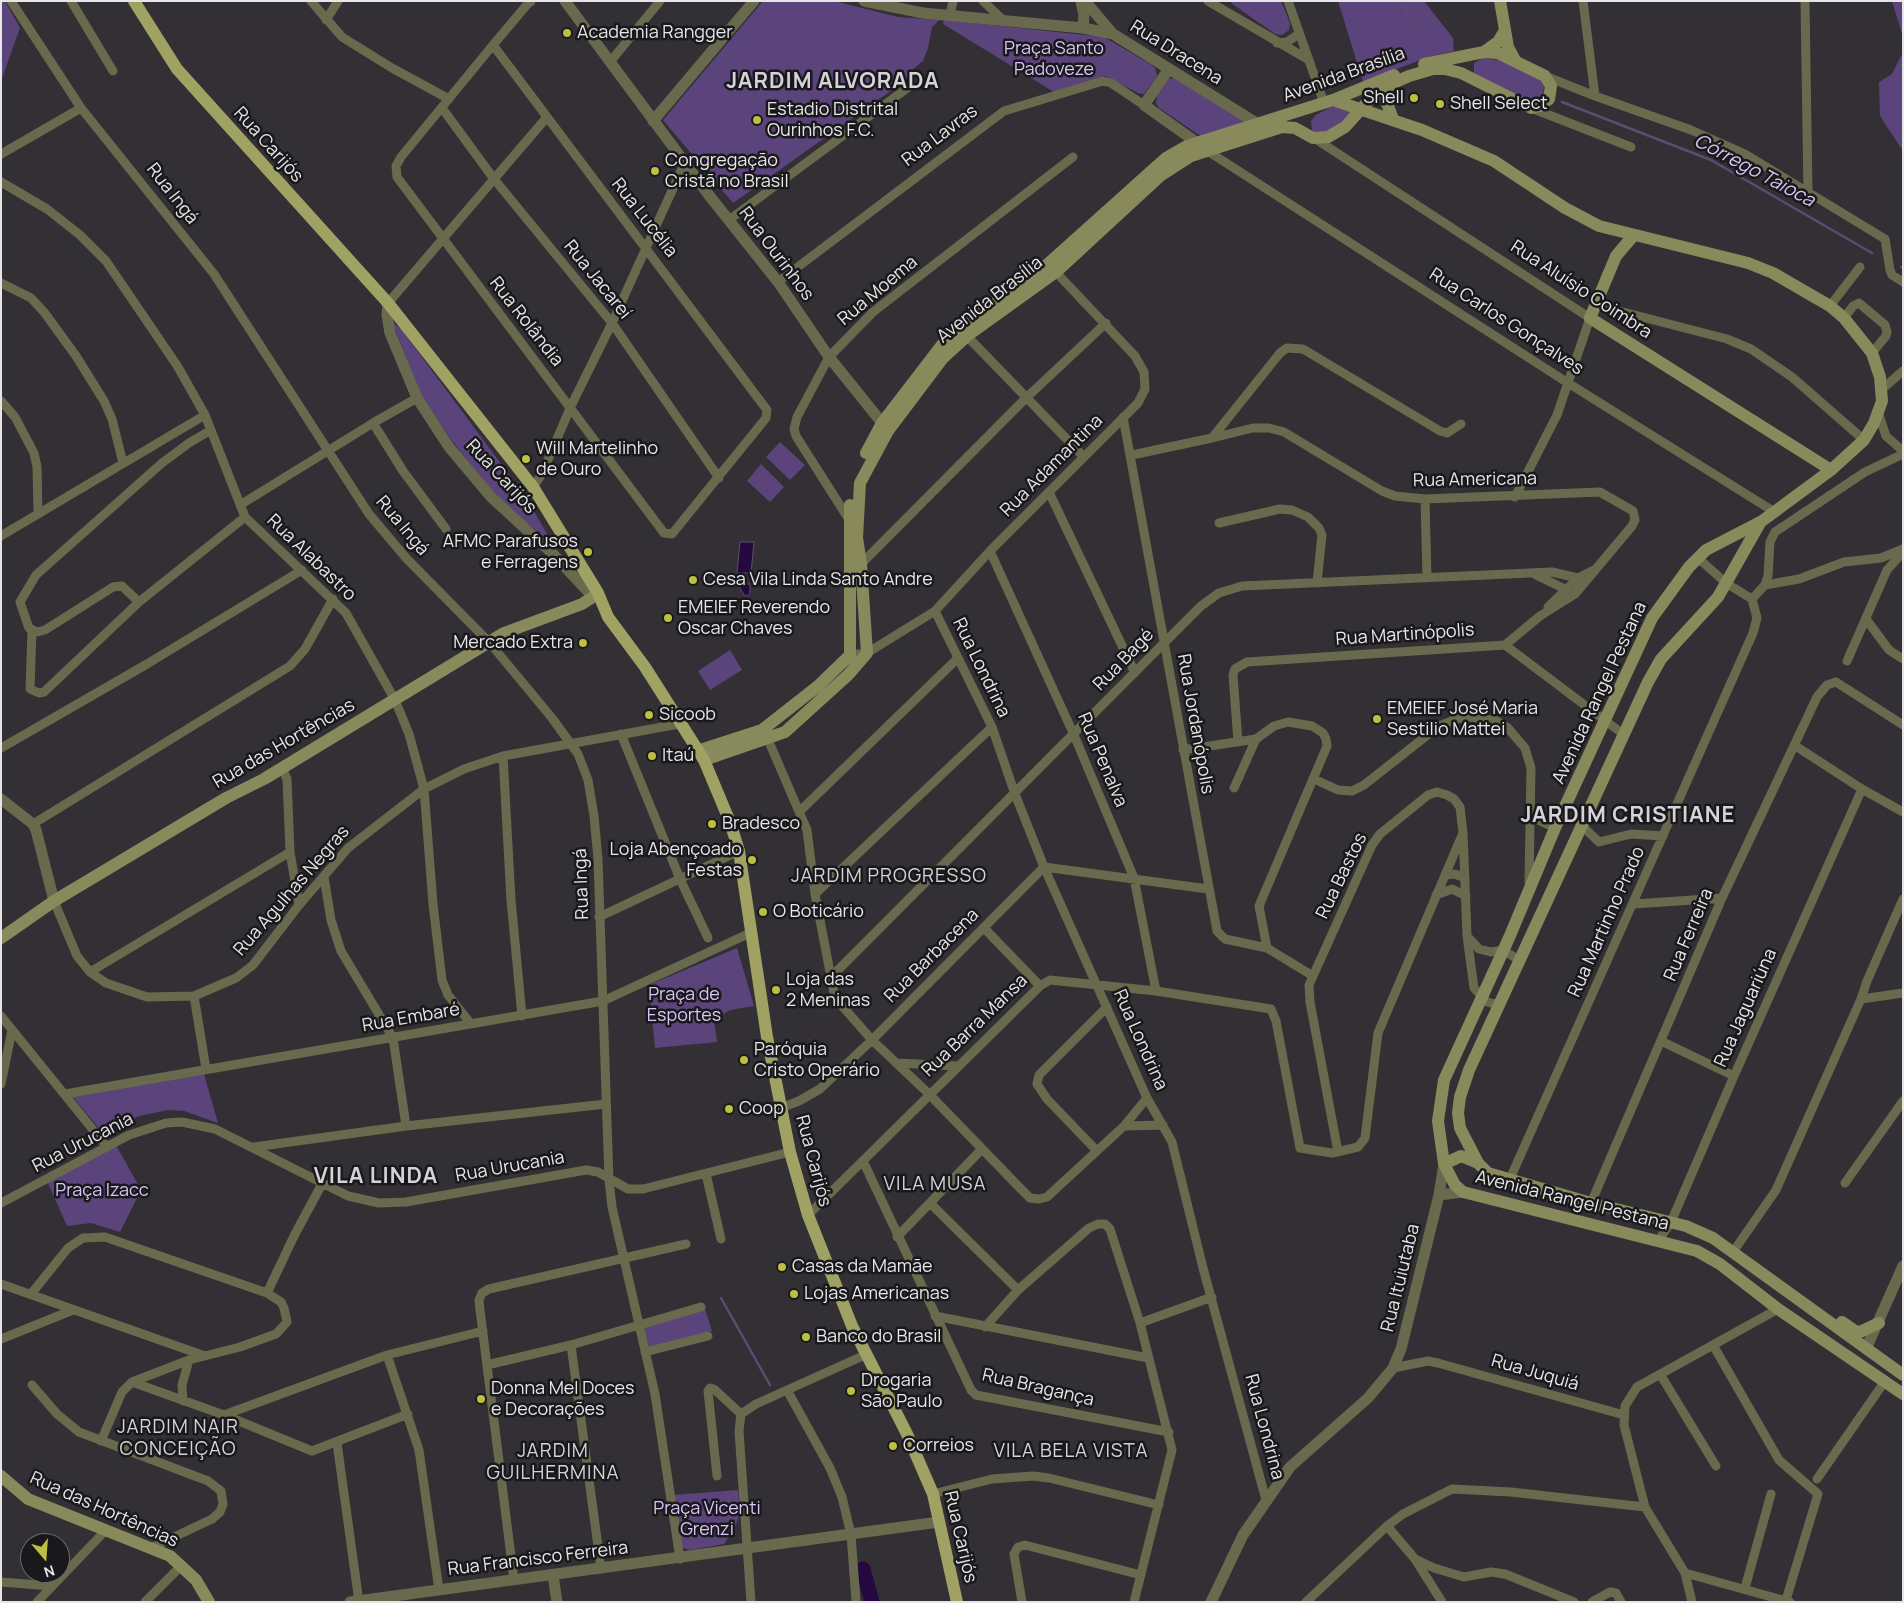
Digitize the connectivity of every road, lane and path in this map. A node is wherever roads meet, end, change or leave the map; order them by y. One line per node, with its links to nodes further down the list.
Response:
1 (71, 1): 34 (street)
2 (134, 1): 73 (main road, Rua Carijós)
3 (311, 1): 21 (street)
4 (338, 1): 21 (street)
5 (530, 1): 28 (street, Rua Rolândia)
6 (566, 1): 31 (street, Rua Ourinhos)
7 (660, 1): 31 (street)
8 (754, 1): 49 (street)
9 (864, 1): 20 (street)
10 (953, 1): 20 (street)
11 (983, 1): 22 (street)
12 (1081, 1): 23 (street)
13 (1085, 1): 25 (street, Rua Dracena)
14 (1208, 1): 27 (street)
15 (1288, 1): 26 (street)
16 (1583, 1): 39 (street)
17 (1805, 1): 61 (street)
18 (12, 2): 43 (street, Rua Ingá)
19 (1500, 3): 24 (main road)
20 (950, 15): 22 (street)
21 (326, 20): 40 (street)
22 (1002, 20): 23 (street)
23 (1083, 28): 25 (street)
24 (1505, 30): 29 (main road); 32 (main road)
25 (1113, 34): 33 (street, Rua Dracena)
26 (1299, 34): 27 (street); 30 (street)
27 (1277, 43): 30 (street)
28 (493, 45): 40 (street, Rua Rolândia); 47 (street, Rua Lucélia)
29 (1481, 53): 32 (main road); 36 (main road); 41 (main road, Avenida Brasília)
30 (1309, 60): 41 (street)
31 (610, 62): 49 (street, Rua Ourinhos)
32 (1516, 62): 35 (main road)
33 (1169, 69): 42 (street); 50 (street, Rua Dracena)
34 (113, 71)
35 (1546, 76): 39 (street); 45 (main road)
36 (1474, 79): 37 (main road, Avenida Brasília); 45 (main road, Avenida Brasília)
37 (1389, 85): 46 (main road, Avenida Brasília); 48 (main road)
38 (910, 86): 62 (street)
39 (1595, 96): 61 (street)
40 (449, 99): 44 (street, Rua Rolândia)
41 (1325, 103): 46 (main road); 50 (main road, Avenida Brasília); 51 (main road)
42 (1144, 105): 52 (street, Rua Lavras); 71 (street, Rua Lavras)
43 (81, 108): 55 (street); 101 (street, Rua Ingá)
44 (442, 108): 59 (street, Rua Jacareí); 65 (street, Rua Rolândia)
45 (1531, 108): 54 (street)
46 (1362, 109): 48 (main road); 51 (main road, Avenida Brasília)
47 (547, 117): 59 (street); 66 (street, Rua Lucélia)
48 (1393, 119): 63 (main road)
49 (653, 121): 58 (street, Rua Ourinhos)
50 (1258, 124): 52 (main road, Avenida Brasília)
51 (1310, 136): 53 (main road, Avenida Brasília); 76 (street, Rua Aluísio Coimbra)
52 (1202, 146): 53 (main road, Avenida Brasília); 57 (street, Rua Carlos Gonçalves); 69 (main road, Avenida Brasília)
53 (1221, 146): 57 (street)
54 (1631, 147)
55 (1, 154)
56 (1073, 157): 82 (street, Rua Moema)
57 (1222, 160): 84 (street, Rua Carlos Gonçalves)
58 (685, 162): 62 (street, Rua Ourinhos); 66 (street)
59 (494, 179): 65 (street); 78 (street, Rua Jacareí)
60 (1, 182): 92 (street, Rua Alabastro)
61 (1808, 192): 72 (street)
62 (729, 220): 71 (street, Rua Ourinhos)
63 (1607, 229): 64 (main road); 67 (main road)
64 (1633, 236): 67 (main road); 75 (main road)
65 (442, 240): 73 (street); 89 (street, Rua Rolândia)
66 (646, 246): 78 (street); 90 (street, Rua Lucélia)
67 (1616, 256): 74 (main road)
68 (1860, 267): 75 (street)
69 (1052, 268): 79 (street, Rua Adamantina); 80 (main road, Avenida Brasília)
70 (1, 282): 105 (street)
71 (778, 282): 82 (street, Rua Ourinhos)
72 (1903, 282)
73 (388, 303): 86 (street, Rua Carijós); 108 (main road, Rua Carijós)
74 (1596, 305): 76 (main road); 99 (street)
75 (1830, 306): 77 (main road)
76 (1590, 318): 84 (street); 106 (main road, Rua Aluísio Coimbra)
77 (1844, 318): 81 (main road); 81 (street)
78 (612, 322): 89 (street); 107 (street, Rua Jacareí)
79 (1106, 323): 87 (street); 93 (street, Rua Adamantina)
80 (963, 332): 87 (street); 96 (main road, Avenida Brasília)
81 (1872, 353): 85 (main road)
82 (829, 357): 96 (street, Rua Ourinhos); 116 (street, Rua Moema)
83 (1903, 371): 85 (street)
84 (1568, 383): 110 (street); 113 (street, Rua Carlos Gonçalves)
85 (1881, 390): 91 (main road)
86 (418, 398): 94 (street); 137 (street, Rua Carijós)
87 (1026, 398): 104 (street); 123 (street)
88 (1, 401): 114 (street)
89 (571, 406): 107 (street, Rua Rolândia); 108 (street)
90 (768, 410): 107 (street, Rua Rolândia)
91 (1878, 412): 98 (street); 99 (main road)
92 (205, 415): 97 (street, Rua Alabastro); 105 (street)
93 (1123, 417): 103 (street, Rua Jordanópolis); 104 (street, Rua Adamantina)
94 (372, 423): 101 (street); 119 (street)
95 (1461, 424): 100 (street)
96 (885, 427): 116 (main road, Avenida Brasília); 121 (main road, Avenida Brasília)
97 (211, 430): 112 (street, Rua Alabastro); 144 (street)
98 (1886, 436): 99 (street); 102 (street)
99 (1866, 437): 106 (main road)
100 (1212, 438): 103 (street, Rua Americana); 111 (street, Rua Americana)
101 (330, 451): 112 (street); 145 (street, Rua Ingá)
102 (1903, 452): 135 (street)
103 (1132, 455): 146 (street, Rua Jordanópolis)
104 (1083, 456): 109 (street, Rua Adamantina)
105 (123, 463): 114 (street)
106 (1831, 470): 113 (main road)
107 (719, 478)
108 (533, 487): 137 (main road, Rua Carijós)
109 (1049, 492): 124 (street, Rua Adamantina); 153 (street)
110 (1515, 497): 111 (street, Rua Americana); 127 (street, Rua Americana)
111 (1425, 499): 131 (street)
112 (240, 506): 115 (street, Rua Alabastro)
113 (1773, 511): 117 (main road)
114 (38, 513): 120 (street)
115 (245, 517): 128 (street, Rua Alabastro); 140 (street)
116 (848, 518): 130 (main road, Avenida Brasília)
117 (1762, 521): 125 (main road, Avenida Rangel Pestana); 134 (main road, Avenida Rangel Pestana)
118 (1219, 522): 133 (street)
119 (446, 529)
120 (1, 536)
121 (857, 538): 123 (street); 126 (main road, Avenida Brasília)
122 (1903, 550): 135 (street); 142 (street)
123 (873, 551): 126 (street)
124 (990, 551): 141 (street, Rua Adamantina); 162 (street, Rua Penalva)
125 (1698, 558): 134 (street); 155 (main road, Avenida Rangel Pestana)
126 (861, 564): 130 (street); 148 (main road, Avenida Brasília)
127 (1599, 567): 132 (street); 143 (street)
128 (302, 570): 138 (street, Rua Alabastro); 167 (street)
129 (1533, 574): 131 (street, Rua Bagé); 132 (street, Rua Bagé); 136 (street, Rua Bagé)
130 (848, 576): 149 (main road, Avenida Brasília)
131 (1428, 578): 133 (street, Rua Bagé)
132 (1578, 578): 136 (street)
133 (1318, 582): 146 (street, Rua Bagé)
134 (1726, 583): 139 (street); 161 (main road, Avenida Rangel Pestana)
135 (1765, 585): 139 (street)
136 (1565, 589): 143 (street)
137 (595, 595): 145 (main road, Rua das Hortências); 156 (main road, Rua Carijós)
138 (333, 599): 154 (street, Rua Alabastro); 181 (street)
139 (1752, 599): 185 (street, Rua Martinho Prado)
140 (139, 602): 144 (street); 144 (street)
141 (935, 611): 148 (street, Rua Adamantina); 150 (street, Rua Londrina)
142 (1867, 615): 151 (street); 152 (street)
143 (1540, 616): 147 (street)
144 (32, 631)
145 (489, 642): 154 (main road, Rua das Hortências); 164 (street, Rua Ingá)
146 (1164, 643): 153 (street, Rua Bagé); 168 (street, Rua Jordanópolis)
147 (1505, 645): 155 (street); 165 (street, Rua Martinópolis)
148 (866, 653): 149 (street, Rua Adamantina); 160 (main road)
149 (850, 655): 160 (main road)
150 (958, 658): 158 (street, Rua Londrina); 179 (street)
151 (1903, 659)
152 (1847, 661)
153 (1135, 672): 162 (street, Rua Bagé)
154 (395, 700): 171 (main road, Rua das Hortências); 174 (street, Rua Alabastro)
155 (1607, 721): 161 (street); 183 (main road, Avenida Rangel Pestana)
156 (679, 724): 159 (street, Rua Agulhas Negras); 169 (main road, Rua Carijós)
157 (1903, 725): 166 (street, Rua Ferreira)
158 (992, 727): 176 (street, Rua Londrina); 196 (street)
159 (621, 734): 164 (street, Rua Agulhas Negras); 193 (street)
160 (766, 734): 169 (main road); 179 (street)
161 (1623, 734): 182 (main road, Avenida Rangel Pestana)
162 (1074, 735): 176 (street, Rua Bagé); 191 (street, Rua Penalva)
163 (1256, 739): 165 (street); 172 (street); 173 (street)
164 (571, 742): 170 (street, Rua Agulhas Negras); 204 (street, Rua Ingá)
165 (1238, 742): 168 (street)
166 (1794, 745): 175 (street); 199 (street, Rua Ferreira)
167 (1, 748)
168 (1183, 750): 195 (street, Rua Jordanópolis)
169 (700, 755): 186 (main road, Rua Carijós)
170 (502, 756): 174 (street, Rua Agulhas Negras); 227 (street)
171 (282, 768): 187 (street); 201 (main road, Rua das Hortências)
172 (1314, 779): 178 (street); 210 (street)
173 (1234, 788)
174 (424, 789): 190 (street, Rua Agulhas Negras); 228 (street, Rua Alabastro)
175 (1862, 789): 180 (street); 236 (street, Rua Jaguariúna)
176 (1015, 794): 188 (street, Rua Londrina); 214 (street, Rua Bagé)
177 (1, 799): 181 (street, Rua Agulhas Negras)
178 (1531, 810): 183 (street); 194 (street)
179 (800, 811): 196 (street)
180 (1903, 812)
181 (32, 824): 201 (street, Rua Agulhas Negras)
182 (1582, 825): 185 (street); 212 (main road, Avenida Rangel Pestana)
183 (1556, 828): 194 (main road, Avenida Rangel Pestana)
184 (1463, 833): 189 (street); 192 (street, Rua Bastos); 215 (street, Rua Bastos)
185 (1663, 836): 202 (street, Rua Martinho Prado)
186 (739, 851): 193 (street); 206 (main road, Rua Carijós)
187 (290, 852): 203 (street); 213 (street)
188 (1044, 867): 191 (street); 205 (street, Rua Barbacena); 216 (street, Rua Londrina)
189 (1446, 875): 192 (street); 197 (street)
190 (324, 877): 203 (street, Rua Agulhas Negras); 230 (street)
191 (1134, 878): 195 (street); 218 (street, Rua Penalva)
192 (1465, 878): 198 (street, Rua Bastos)
193 (680, 879): 204 (street); 209 (street)
194 (1529, 888): 211 (main road, Avenida Rangel Pestana)
195 (1208, 889): 210 (street, Rua Jordanópolis)
196 (815, 894): 214 (street)
197 (1436, 895): 198 (street); 252 (street)
198 (1466, 896): 207 (street, Rua Bastos)
199 (1722, 898): 202 (street); 232 (street, Rua Ferreira)
200 (1903, 899): 222 (street)
201 (54, 901): 208 (main road, Rua das Hortências); 213 (street, Rua Agulhas Negras)
202 (1634, 904): 258 (street, Rua Martinho Prado)
203 (299, 905): 220 (street, Rua Agulhas Negras)
204 (599, 917): 223 (street, Rua Ingá)
205 (984, 928): 217 (street); 231 (street, Rua Barbacena)
206 (750, 933): 223 (street, Rua Embaré); 243 (main road, Rua Carijós)
207 (1467, 936): 211 (street); 221 (street, Rua Bastos)
208 (1, 938)
209 (708, 938)
210 (1267, 948): 215 (street, Rua Jordanópolis)
211 (1503, 950): 212 (street); 221 (main road, Avenida Rangel Pestana)
212 (1519, 960): 224 (main road, Avenida Rangel Pestana)
213 (90, 972): 220 (street, Rua Agulhas Negras)
214 (832, 976): 231 (street)
215 (1312, 976): 252 (street, Rua Bastos)
216 (1096, 983): 217 (street, Rua Barra Mansa); 218 (street, Rua Barra Mansa); 225 (street, Rua Londrina)
217 (1040, 986): 234 (street, Rua Barra Mansa)
218 (1156, 990): 252 (street, Rua Barra Mansa)
219 (1903, 993): 222 (street)
220 (194, 996): 235 (street)
221 (1481, 997): 224 (street); 255 (main road, Avenida Rangel Pestana)
222 (1861, 999): 272 (street)
223 (604, 1001): 227 (street, Rua Embaré); 242 (street, Rua Ingá)
224 (1499, 1005): 254 (main road, Avenida Rangel Pestana)
225 (1107, 1007): 240 (street, Rua Londrina); 250 (street)
226 (1, 1016): 229 (street)
227 (522, 1016): 228 (street, Rua Embaré)
228 (471, 1024): 230 (street, Rua Embaré)
229 (12, 1030): 237 (street); 238 (street)
230 (393, 1038): 235 (street, Rua Embaré); 245 (street)
231 (872, 1040): 233 (street); 243 (street, Rua Barbacena)
232 (1661, 1041): 236 (street); 264 (street, Rua Ferreira)
233 (896, 1063): 234 (street); 239 (street)
234 (958, 1066): 239 (street, Rua Barra Mansa)
235 (206, 1069): 238 (street, Rua Embaré)
236 (1734, 1076): 267 (street, Rua Jaguariúna)
237 (1, 1084)
238 (65, 1094): 248 (street)
239 (929, 1094): 249 (street); 253 (street, Rua Barra Mansa)
240 (1147, 1098): 244 (street, Rua Londrina); 246 (street)
241 (1903, 1101): 259 (street)
242 (606, 1104): 245 (street); 257 (street, Rua Ingá)
243 (781, 1108): 251 (main road, Rua Carijós)
244 (1163, 1125): 246 (street); 279 (street, Rua Londrina)
245 (406, 1126): 247 (street)
246 (1124, 1126): 250 (street)
247 (254, 1147): 248 (street, Rua Urucania); 260 (street, Rua Urucania)
248 (107, 1148): 263 (street, Rua Urucania)
249 (982, 1149): 250 (street); 265 (street)
250 (1096, 1150)
251 (790, 1152): 256 (street, Rua Urucania); 266 (main road, Rua Carijós)
252 (1338, 1152)
253 (863, 1161): 266 (street, Rua Barra Mansa); 268 (street, Rua Bragança)
254 (1478, 1163): 255 (main road); 258 (main road, Avenida Rangel Pestana)
255 (1444, 1164): 261 (main road, Avenida Rangel Pestana); 262 (street, Rua Ituiutaba)
256 (706, 1174): 257 (street, Rua Urucania); 269 (street)
257 (609, 1180): 260 (street, Rua Urucania); 273 (street, Rua Ingá)
258 (1509, 1181): 264 (main road, Avenida Rangel Pestana)
259 (1845, 1183)
260 (322, 1184): 277 (street)
261 (1463, 1192): 262 (street); 270 (main road, Avenida Rangel Pestana)
262 (1439, 1195): 303 (street, Rua Ituiutaba)
263 (1, 1203)
264 (1591, 1203): 267 (main road, Avenida Rangel Pestana)
265 (931, 1204): 268 (street); 276 (street)
266 (808, 1215): 297 (main road, Rua Carijós)
267 (1671, 1222): 270 (street, Rua Jaguariúna); 272 (main road, Avenida Rangel Pestana)
268 (897, 1237): 284 (street, Rua Bragança)
269 (721, 1239)
270 (1659, 1240): 282 (main road, Avenida Rangel Pestana)
271 (686, 1244): 273 (street)
272 (1733, 1252): 280 (main road, Avenida Rangel Pestana)
273 (623, 1260): 287 (street, Rua Ingá); 289 (street)
274 (1903, 1266): 286 (street)
275 (1, 1284): 278 (street)
276 (1018, 1290): 285 (street); 288 (street)
277 (267, 1293): 278 (street); 299 (street)
278 (31, 1294): 283 (street)
279 (1212, 1297): 285 (street); 325 (street, Rua Londrina)
280 (1806, 1304): 282 (main road); 286 (main road); 294 (main road)
281 (701, 1307): 287 (street)
282 (1778, 1308): 293 (street); 296 (main road)
283 (73, 1310): 291 (street); 299 (street)
284 (936, 1316): 288 (street); 316 (street, Rua Bragança)
285 (1140, 1323): 300 (street)
286 (1878, 1323): 294 (street)
287 (639, 1327): 292 (street); 295 (street, Rua Ingá)
288 (985, 1327): 300 (street)
289 (483, 1331): 298 (street); 302 (street)
290 (708, 1336): 295 (street)
291 (1, 1339)
292 (572, 1345): 302 (street); 337 (street)
293 (1713, 1345): 304 (street); 348 (street)
294 (1866, 1349): 296 (main road); 305 (main road)
295 (645, 1352): 334 (street, Rua Ingá)
296 (1842, 1353): 307 (main road)
297 (865, 1354): 309 (street); 323 (main road, Rua Carijós)
298 (388, 1355): 312 (street); 314 (street)
299 (205, 1356): 301 (street)
300 (1148, 1358): 316 (street)
301 (188, 1360): 306 (street); 311 (street)
302 (487, 1365): 341 (street)
303 (1393, 1368): 315 (street, Rua Juquiá); 325 (street)
304 (1660, 1374): 315 (street); 319 (street)
305 (1903, 1374)
306 (132, 1382): 311 (street); 317 (street)
307 (1885, 1382): 310 (main road); 322 (street)
308 (32, 1385): 317 (street)
309 (787, 1390): 313 (street); 331 (street)
310 (1903, 1394)
311 (183, 1401): 314 (street)
312 (408, 1414): 318 (street); 345 (street)
313 (741, 1414): 321 (street); 333 (street)
314 (224, 1415): 318 (street)
315 (1624, 1415): 327 (street)
316 (1169, 1432): 326 (street)
317 (101, 1441): 332 (street)
318 (337, 1443): 346 (street)
319 (1716, 1466)
320 (1, 1476): 330 (main road, Rua das Hortências)
321 (717, 1476)
322 (1817, 1479)
323 (933, 1494): 326 (street); 328 (main road, Rua Carijós)
324 (1771, 1494): 344 (street)
325 (1266, 1500): 357 (street)
326 (1159, 1505): 339 (street)
327 (1645, 1507): 329 (street); 338 (street)
328 (939, 1522): 331 (street, Rua Francisco Ferreira); 354 (main road, Rua Carijós)
329 (1387, 1526): 335 (street); 358 (street)
330 (106, 1530): 332 (main road, Rua das Hortências); 343 (street)
331 (851, 1535): 333 (street, Rua Francisco Ferreira); 347 (street)
332 (153, 1547): 336 (main road, Rua das Hortências)
333 (747, 1549): 334 (street, Rua Francisco Ferreira); 353 (street)
334 (680, 1559): 337 (street, Rua Francisco Ferreira)
335 (1415, 1559): 359 (street); 360 (street)
336 (182, 1565): 350 (street); 351 (main road, Rua das Hortências)
337 (601, 1569): 340 (street, Rua Francisco Ferreira)
338 (1685, 1573): 344 (street); 363 (street)
339 (1141, 1574): 355 (street); 356 (street)
340 (553, 1575): 341 (street, Rua Francisco Ferreira); 352 (street)
341 (514, 1580): 345 (street, Rua Francisco Ferreira)
342 (1, 1582): 343 (street)
343 (51, 1586): 349 (street)
344 (1745, 1588): 348 (street)
345 (439, 1590): 346 (street, Rua Francisco Ferreira)
346 (356, 1601)
347 (856, 1601)
348 (1788, 1601)
349 (37, 1602)
350 (145, 1602)
351 (208, 1602)
352 (557, 1602)
353 (751, 1602)
354 (957, 1602)
355 (1022, 1602)
356 (1134, 1602)
357 (1211, 1602)
358 (1306, 1602)
359 (1442, 1602)
360 (1574, 1602)
361 (1592, 1602): 362 (street)
362 (1621, 1602)
363 (1692, 1602)

